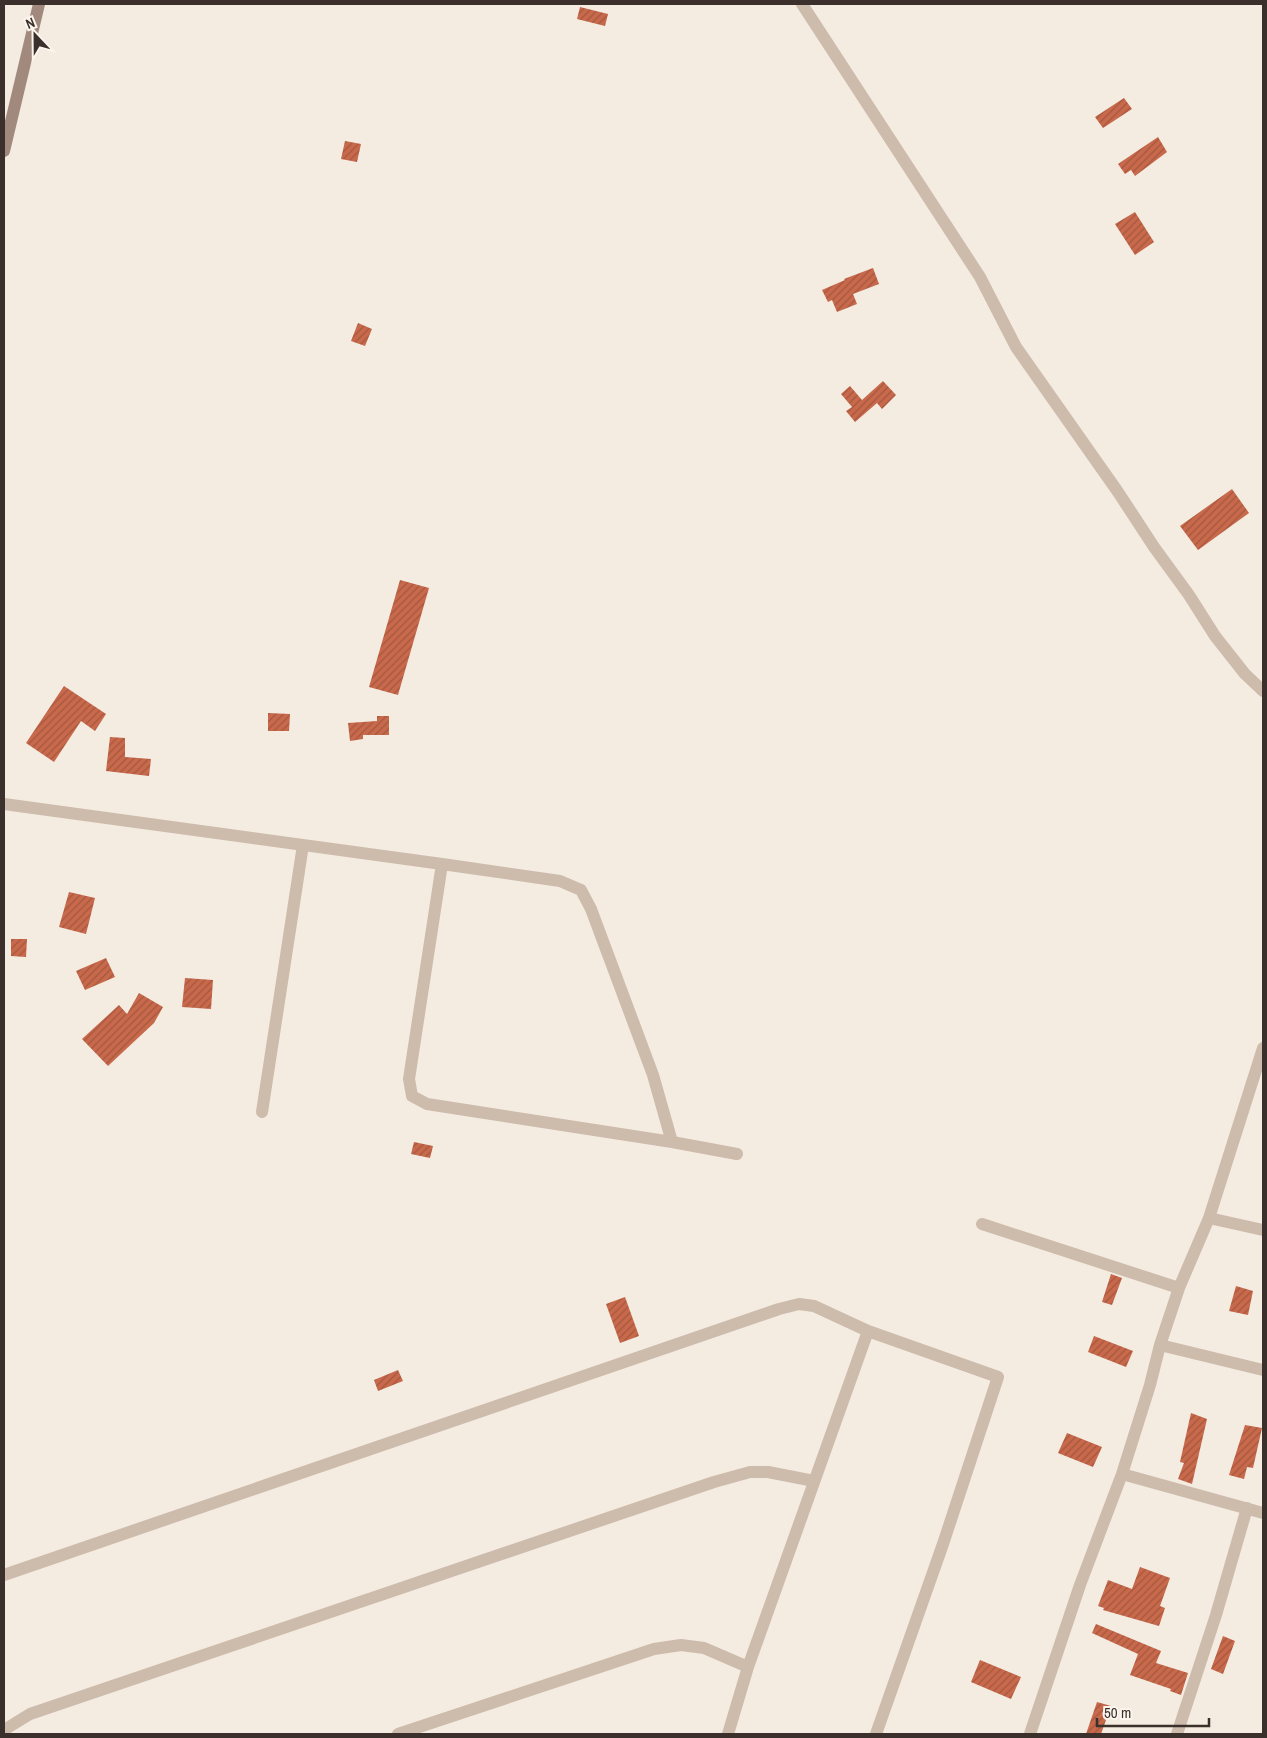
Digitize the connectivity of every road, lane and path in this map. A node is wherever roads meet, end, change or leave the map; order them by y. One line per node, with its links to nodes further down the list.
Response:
1 (39, 4): 3 (street)
2 (802, 4): 4 (street)
3 (4, 151)
4 (1263, 691)
5 (4, 804): 6 (street)
6 (303, 845): 7 (street); 9 (street)
7 (442, 864): 10 (street); 10 (street)
8 (1263, 1048): 12 (street)
9 (262, 1112)
10 (672, 1142): 11 (street)
11 (737, 1154)
12 (1210, 1218): 14 (street); 15 (street)
13 (982, 1224): 15 (street)
14 (1263, 1230)
15 (1180, 1288): 17 (street)
16 (868, 1330): 20 (street); 23 (street); 28 (street)
17 (1160, 1345): 18 (street); 19 (street)
18 (1263, 1370)
19 (1122, 1474): 21 (street); 29 (street)
20 (814, 1481): 24 (street); 25 (street)
21 (1246, 1508): 22 (street); 30 (street)
22 (1263, 1512)
23 (4, 1575)
24 (748, 1667): 26 (street); 27 (street)
25 (4, 1730)
26 (398, 1734)
27 (728, 1734)
28 (876, 1734)
29 (1030, 1734)
30 (1177, 1734)

